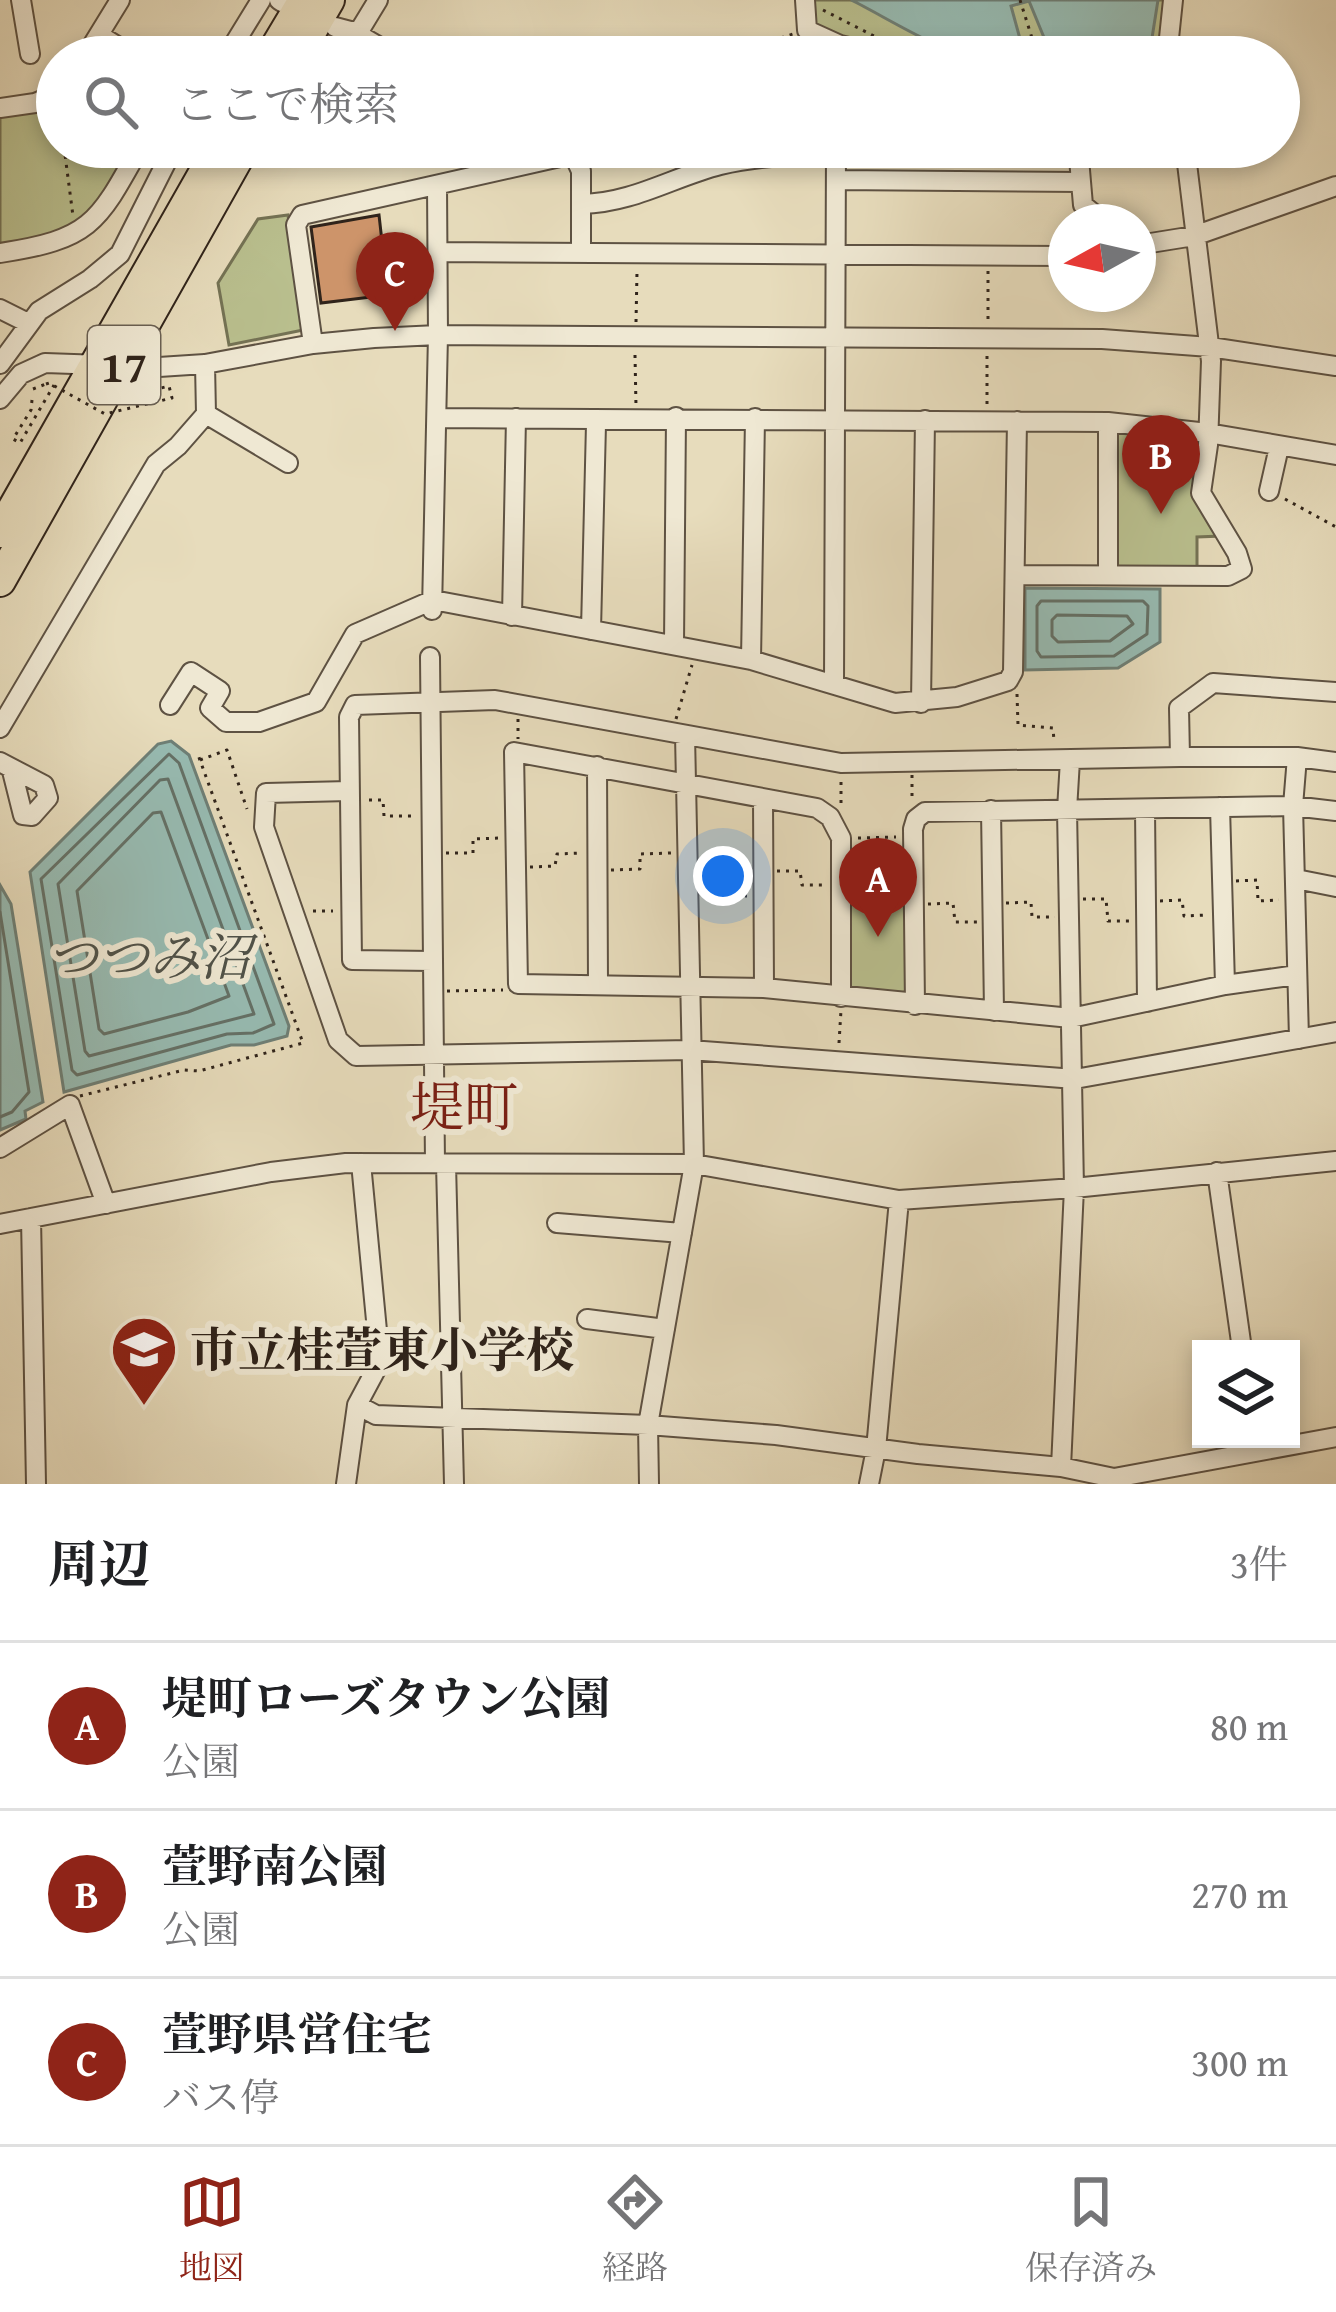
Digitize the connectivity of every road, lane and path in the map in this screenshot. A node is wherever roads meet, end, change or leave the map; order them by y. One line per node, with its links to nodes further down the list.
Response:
1 (21, 0): 20 (street)
2 (120, 0): 11 (street)
3 (261, 0): 13 (street)
4 (288, 0): 14 (highway)
5 (378, 0): 9 (street)
6 (1173, 0): 19 (street)
7 (806, 1): 10 (street); 17 (path)
8 (1020, 2): 18 (path)
9 (339, 20)
10 (807, 30): 15 (path); 16 (street)
11 (99, 34): 12 (street)
12 (102, 36)
13 (239, 36)
14 (277, 36)
15 (788, 36)
16 (820, 36)
17 (873, 36)
18 (1031, 36)
19 (1169, 36)
20 (30, 55)
21 (36, 103): 22 (street)
22 (0, 108)
23 (67, 168): 40 (path)
24 (128, 168): 46 (street)
25 (163, 168): 51 (street)
26 (208, 168): 61 (highway, 17)
27 (231, 168): 61 (highway, 17)
28 (512, 168): 36 (street)
29 (580, 168): 38 (street)
30 (712, 168): 38 (street)
31 (836, 168): 34 (street)
32 (1080, 168): 35 (street)
33 (1187, 168): 41 (street)
34 (836, 180): 35 (street); 47 (street)
35 (1081, 182): 39 (street)
36 (437, 185): 43 (street); 57 (street)
37 (1336, 186): 41 (street)
38 (582, 204): 44 (street)
39 (1083, 204)
40 (72, 220)
41 (1194, 236): 42 (street); 59 (street)
42 (1156, 242)
43 (440, 252): 44 (street); 54 (street)
44 (580, 252): 45 (street)
45 (637, 252): 47 (street); 52 (path)
46 (0, 253)
47 (836, 254): 48 (street); 55 (street)
48 (988, 255): 49 (street); 53 (path)
49 (1048, 256)
50 (0, 309): 51 (street)
51 (28, 323): 56 (street)
52 (635, 327)
53 (987, 328)
54 (439, 335): 55 (street); 57 (street); 72 (street)
55 (836, 338): 59 (street); 76 (street)
56 (15, 341): 62 (street); 65 (street)
57 (313, 344): 63 (street)
58 (988, 346): 78 (path)
59 (1210, 347): 64 (street); 82 (street)
60 (635, 348): 75 (path)
61 (110, 363): 63 (street); 65 (street); 88 (highway, 17); 91 (highway, 17)
62 (0, 364)
63 (205, 364): 70 (street)
64 (1336, 366)
65 (33, 376): 66 (path, bridge); 67 (street)
66 (54, 385): 68 (path); 69 (path, bridge)
67 (0, 399)
68 (32, 400)
69 (142, 402): 69 (path, bridge)
70 (206, 414): 85 (street); 106 (street)
71 (676, 417): 74 (street); 75 (street); 95 (street)
72 (437, 418): 73 (street); 92 (street)
73 (516, 418): 75 (street); 93 (street)
74 (755, 418): 76 (street); 98 (street)
75 (636, 419)
76 (834, 419): 77 (street); 100 (street)
77 (925, 420): 78 (street); 103 (street)
78 (986, 421): 79 (street)
79 (1017, 421): 80 (street); 90 (street)
80 (1108, 422): 82 (street); 89 (street)
81 (596, 424): 94 (street)
82 (1208, 433): 83 (street); 89 (street)
83 (1279, 447): 84 (street); 86 (street)
84 (1336, 455)
85 (288, 463)
86 (1269, 491): 87 (path)
87 (1336, 527)
88 (0, 532)
89 (1108, 574): 90 (street)
90 (1016, 575): 103 (street)
91 (0, 581)
92 (433, 605): 93 (street); 104 (street)
93 (512, 616): 94 (street)
94 (592, 630): 95 (street)
95 (674, 644): 96 (street)
96 (697, 649): 98 (street); 107 (path)
97 (430, 657): 102 (street)
98 (751, 660): 100 (street)
99 (1017, 683): 113 (path)
100 (834, 684): 103 (street)
101 (1336, 692): 110 (street)
102 (430, 701): 107 (street); 119 (street); 127 (street)
103 (921, 703)
104 (170, 705)
105 (518, 712): 109 (path)
106 (0, 728)
107 (679, 734): 116 (street); 118 (street)
108 (197, 752): 112 (path)
109 (519, 753): 117 (street); 130 (street)
110 (1180, 757): 111 (street); 113 (street)
111 (1297, 757): 115 (street); 121 (street)
112 (200, 760): 128 (path); 169 (path)
113 (1062, 760): 114 (street); 124 (street)
114 (911, 762): 116 (street); 129 (path)
115 (1336, 762)
116 (841, 763): 131 (path)
117 (597, 766): 118 (street); 134 (street)
118 (686, 784): 120 (street); 133 (street)
119 (349, 796): 127 (path); 128 (street); 146 (street)
120 (763, 799): 131 (street); 136 (street)
121 (1293, 806): 122 (street); 126 (street); 141 (street)
122 (1220, 807): 125 (street); 137 (street)
123 (992, 810): 124 (street); 129 (street); 148 (street)
124 (1067, 810): 125 (street); 144 (street)
125 (1145, 810): 147 (street)
126 (1336, 811)
127 (431, 816): 132 (street)
128 (266, 833): 145 (street)
129 (913, 833): 131 (path); 143 (street)
130 (516, 838): 132 (path); 135 (street)
131 (841, 838): 138 (street)
132 (432, 853): 150 (street)
133 (687, 854): 134 (path); 140 (street)
134 (598, 862): 135 (path); 153 (street)
135 (517, 868): 152 (street)
136 (763, 872): 138 (path); 142 (street)
137 (1222, 882): 141 (path); 149 (street)
138 (841, 885): 158 (street)
139 (1336, 887): 141 (street)
140 (688, 888): 142 (path); 154 (street)
141 (1296, 889): 151 (street)
142 (764, 895): 156 (street)
143 (914, 904): 148 (path); 160 (street)
144 (1069, 908): 147 (path); 148 (path); 162 (street)
145 (293, 911): 146 (path); 166 (street)
146 (352, 911): 150 (street)
147 (1146, 911): 149 (path); 159 (street)
148 (993, 912): 161 (street)
149 (1223, 914): 155 (street)
150 (433, 961): 157 (street)
151 (1297, 975): 155 (street); 164 (street)
152 (522, 984): 153 (street); 157 (path)
153 (598, 984): 154 (street)
154 (691, 985): 156 (street); 165 (street)
155 (1225, 985): 159 (street)
156 (764, 988): 158 (street)
157 (433, 992): 166 (street)
158 (841, 997): 160 (street); 167 (path)
159 (1147, 1002): 162 (street)
160 (915, 1005): 161 (street)
161 (994, 1011): 162 (street)
162 (1071, 1018): 168 (street)
163 (1336, 1031): 164 (street)
164 (1299, 1039): 168 (street)
165 (690, 1050): 166 (street); 167 (street); 174 (street)
166 (434, 1056): 173 (street)
167 (838, 1061): 168 (street)
168 (1075, 1079): 176 (street)
169 (70, 1106): 170 (street); 178 (street)
170 (0, 1148)
171 (1336, 1161): 175 (street)
172 (361, 1163): 173 (street); 178 (street); 186 (street)
173 (440, 1163): 174 (street); 187 (street)
174 (694, 1164): 177 (street); 182 (street)
175 (1217, 1172): 176 (street); 185 (street)
176 (1074, 1189): 177 (street); 193 (street)
177 (899, 1200): 192 (street)
178 (106, 1204): 179 (street)
179 (31, 1218): 181 (street); 195 (street)
180 (557, 1223): 182 (street)
181 (0, 1224)
182 (682, 1233): 184 (street)
183 (586, 1319): 184 (street)
184 (665, 1328): 188 (street)
185 (1240, 1340)
186 (357, 1405): 187 (street); 196 (street)
187 (453, 1418): 188 (street); 197 (street)
188 (648, 1425): 192 (street); 198 (street)
189 (1336, 1438): 190 (street)
190 (1300, 1442)
191 (1246, 1448): 194 (street)
192 (876, 1449): 193 (street); 199 (street)
193 (1061, 1467): 194 (street)
194 (1092, 1479)
195 (36, 1484)
196 (346, 1484)
197 (454, 1484)
198 (649, 1484)
199 (869, 1484)

